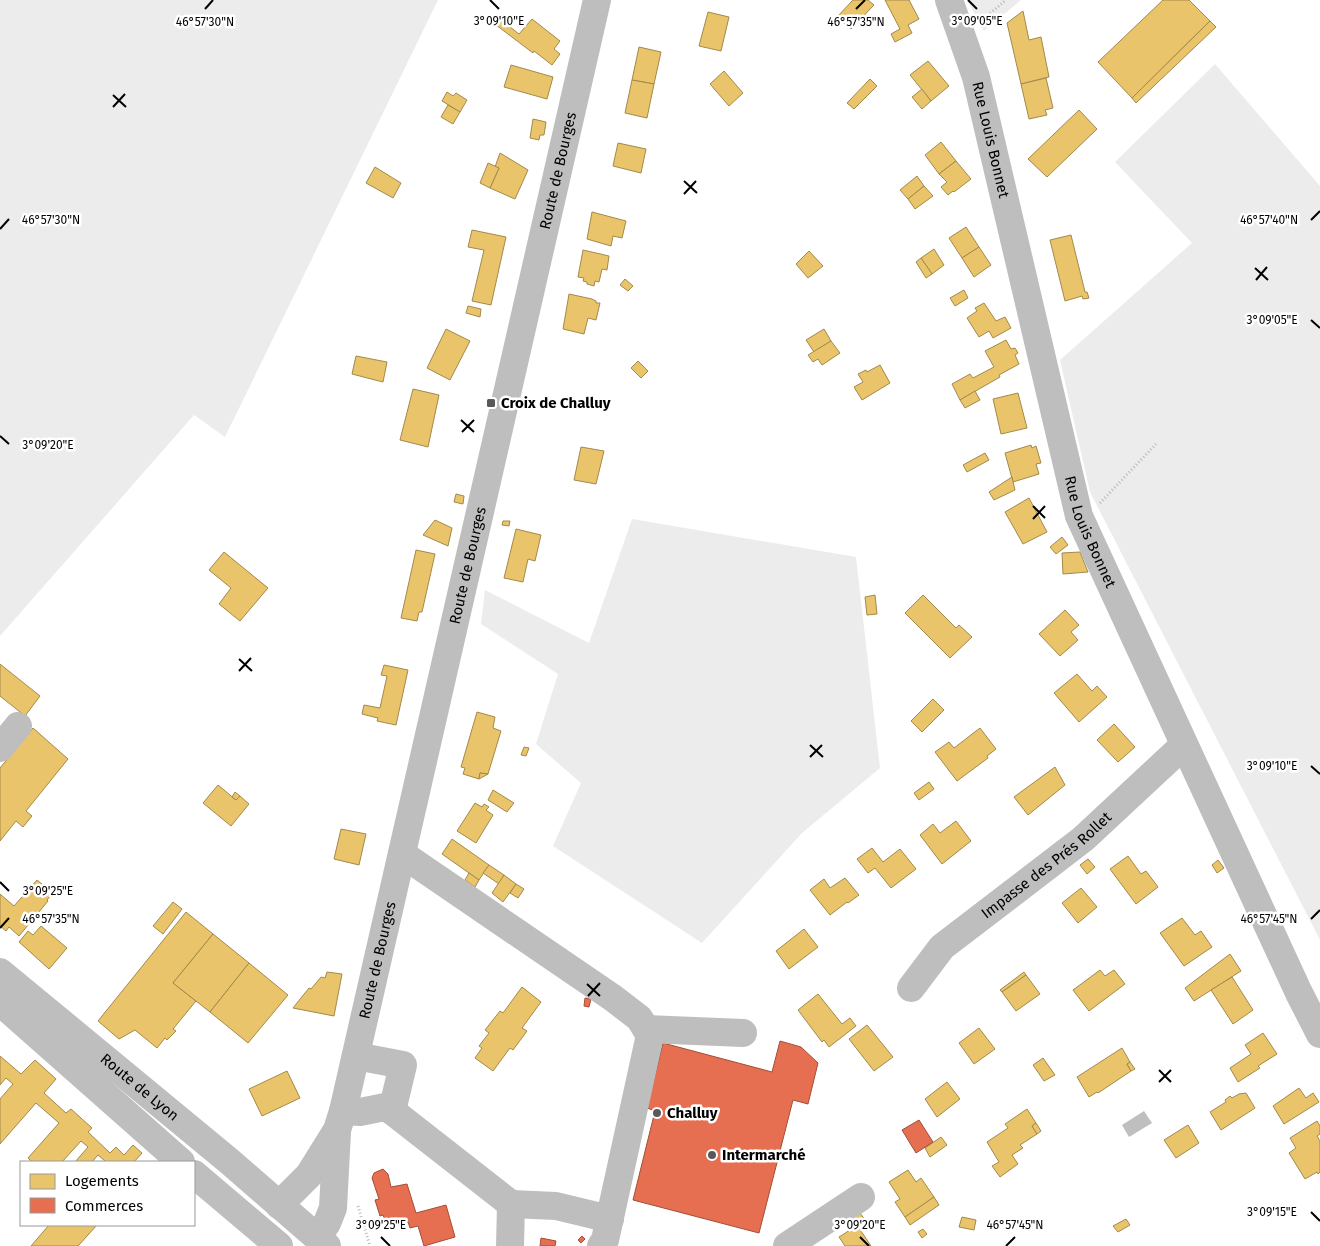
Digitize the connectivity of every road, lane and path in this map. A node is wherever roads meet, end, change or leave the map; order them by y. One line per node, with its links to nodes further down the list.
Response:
1 (597, 0): 10 (street, Route de Bourges)
2 (948, 0): 4 (street, Rue Louis Bonnet)
3 (1006, 0): 4 (path)
4 (962, 37): 6 (street, Rue Louis Bonnet)
5 (1156, 444): 6 (path)
6 (1082, 522): 8 (street, Rue Louis Bonnet)
7 (18, 726): 9 (street)
8 (1184, 745): 12 (street, Impasse des Prés Rollet); 16 (street, Rue Louis Bonnet)
9 (0, 748)
10 (402, 854): 14 (street); 17 (street, Route de Bourges)
11 (0, 972): 25 (street, Route de Lyon)
12 (911, 988)
13 (0, 1002): 20 (street, Route de Lyon)
14 (646, 1029): 15 (street); 26 (street)
15 (743, 1033)
16 (1320, 1034)
17 (356, 1056): 18 (street); 19 (street, Route de Bourges)
18 (392, 1111): 19 (street); 24 (street)
19 (340, 1121): 25 (street, Route de Bourges); 27 (street, Route de Bourges)
20 (140, 1126): 21 (street, Route de Lyon); 25 (street, Route de Lyon)
21 (180, 1161)
22 (195, 1175): 28 (street)
23 (861, 1197): 31 (street)
24 (511, 1204): 26 (street); 29 (street)
25 (278, 1212): 27 (street, Route de Lyon)
26 (610, 1219): 30 (street)
27 (314, 1243)
28 (279, 1246)
29 (510, 1246)
30 (601, 1246)
31 (787, 1246)

